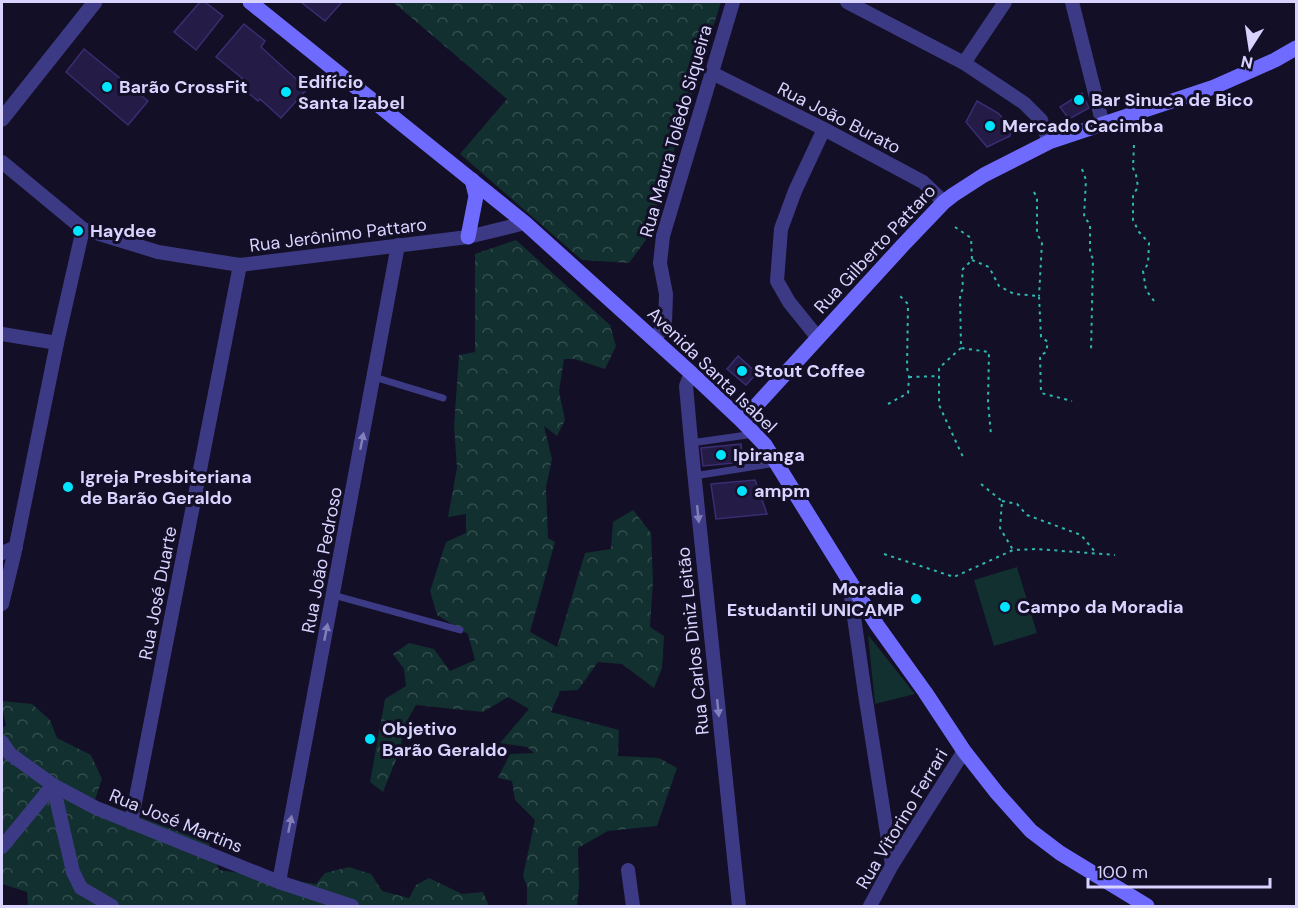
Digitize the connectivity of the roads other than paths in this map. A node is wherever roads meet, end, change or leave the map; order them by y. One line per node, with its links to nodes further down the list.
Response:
1 (95, 2): 11 (street)
2 (250, 2): 16 (main road, Avenida Santa Isabel)
3 (733, 2): 10 (street, Rua Maura Tolêdo Siqueira)
4 (847, 2): 7 (street)
5 (1005, 2): 9 (street)
6 (1072, 2): 12 (street)
7 (865, 5): 9 (street)
8 (1296, 48): 12 (main road, Rua Gilberto Pattaro)
9 (964, 63): 14 (street)
10 (712, 73): 13 (street, Rua João Burato); 25 (street, Rua Maura Tolêdo Siqueira)
11 (2, 119)
12 (1103, 124): 14 (main road, Rua Gilberto Pattaro)
13 (824, 129): 17 (street, Rua João Burato); 24 (street)
14 (1049, 142): 17 (main road, Rua Gilberto Pattaro)
15 (2, 162): 19 (street, Rua Jerônimo Pattaro)
16 (471, 180): 18 (main road, Avenida Santa Isabel); 20 (main road)
17 (944, 202): 24 (main road, Rua Gilberto Pattaro)
18 (525, 223): 20 (street, Rua Jerônimo Pattaro); 25 (main road, Avenida Santa Isabel)
19 (83, 229): 22 (street, Rua Jerônimo Pattaro); 26 (street)
20 (468, 237): 21 (street, Rua Jerônimo Pattaro)
21 (398, 245): 22 (street, Rua Jerônimo Pattaro); 28 (street, Rua João Pedroso)
22 (240, 265): 44 (street, Rua José Duarte)
23 (2, 334): 26 (street)
24 (818, 338): 30 (main road, Rua Gilberto Pattaro)
25 (654, 340): 27 (main road, Avenida Santa Isabel)
26 (57, 343): 35 (street)
27 (692, 373): 30 (main road, Avenida Santa Isabel); 32 (street, Rua Carlos Diniz Leitão)
28 (374, 377): 29 (lane); 38 (street, Rua João Pedroso, one-way to 28)
29 (443, 398)
30 (742, 421): 31 (main road, Avenida Santa Isabel)
31 (754, 434): 32 (lane); 33 (main road, Avenida Santa Isabel)
32 (691, 443): 34 (street, Rua Carlos Diniz Leitão)
33 (776, 464): 34 (lane); 37 (main road, Avenida Santa Isabel)
34 (694, 476): 52 (street, Rua Carlos Diniz Leitão, one-way to 52)
35 (16, 547): 36 (street); 39 (street)
36 (2, 553)
37 (849, 580): 42 (main road, Avenida Santa Isabel); 46 (street)
38 (333, 595): 40 (lane); 48 (street, Rua João Pedroso, one-way to 38)
39 (2, 604)
40 (460, 630)
41 (2, 742): 43 (street, Rua José Martins)
42 (964, 751): 46 (street, Rua Vitorino Ferrari); 54 (main road, Avenida Santa Isabel)
43 (53, 785): 44 (street, Rua José Martins); 45 (street); 49 (street)
44 (131, 823): 48 (street, Rua José Martins)
45 (2, 847)
46 (892, 865): 53 (street, Rua Vitorino Ferrari)
47 (628, 870): 51 (street)
48 (279, 882): 50 (street, Rua José Martins)
49 (112, 906)
50 (352, 906)
51 (633, 906)
52 (739, 906)
53 (870, 906)
54 (1147, 906)

